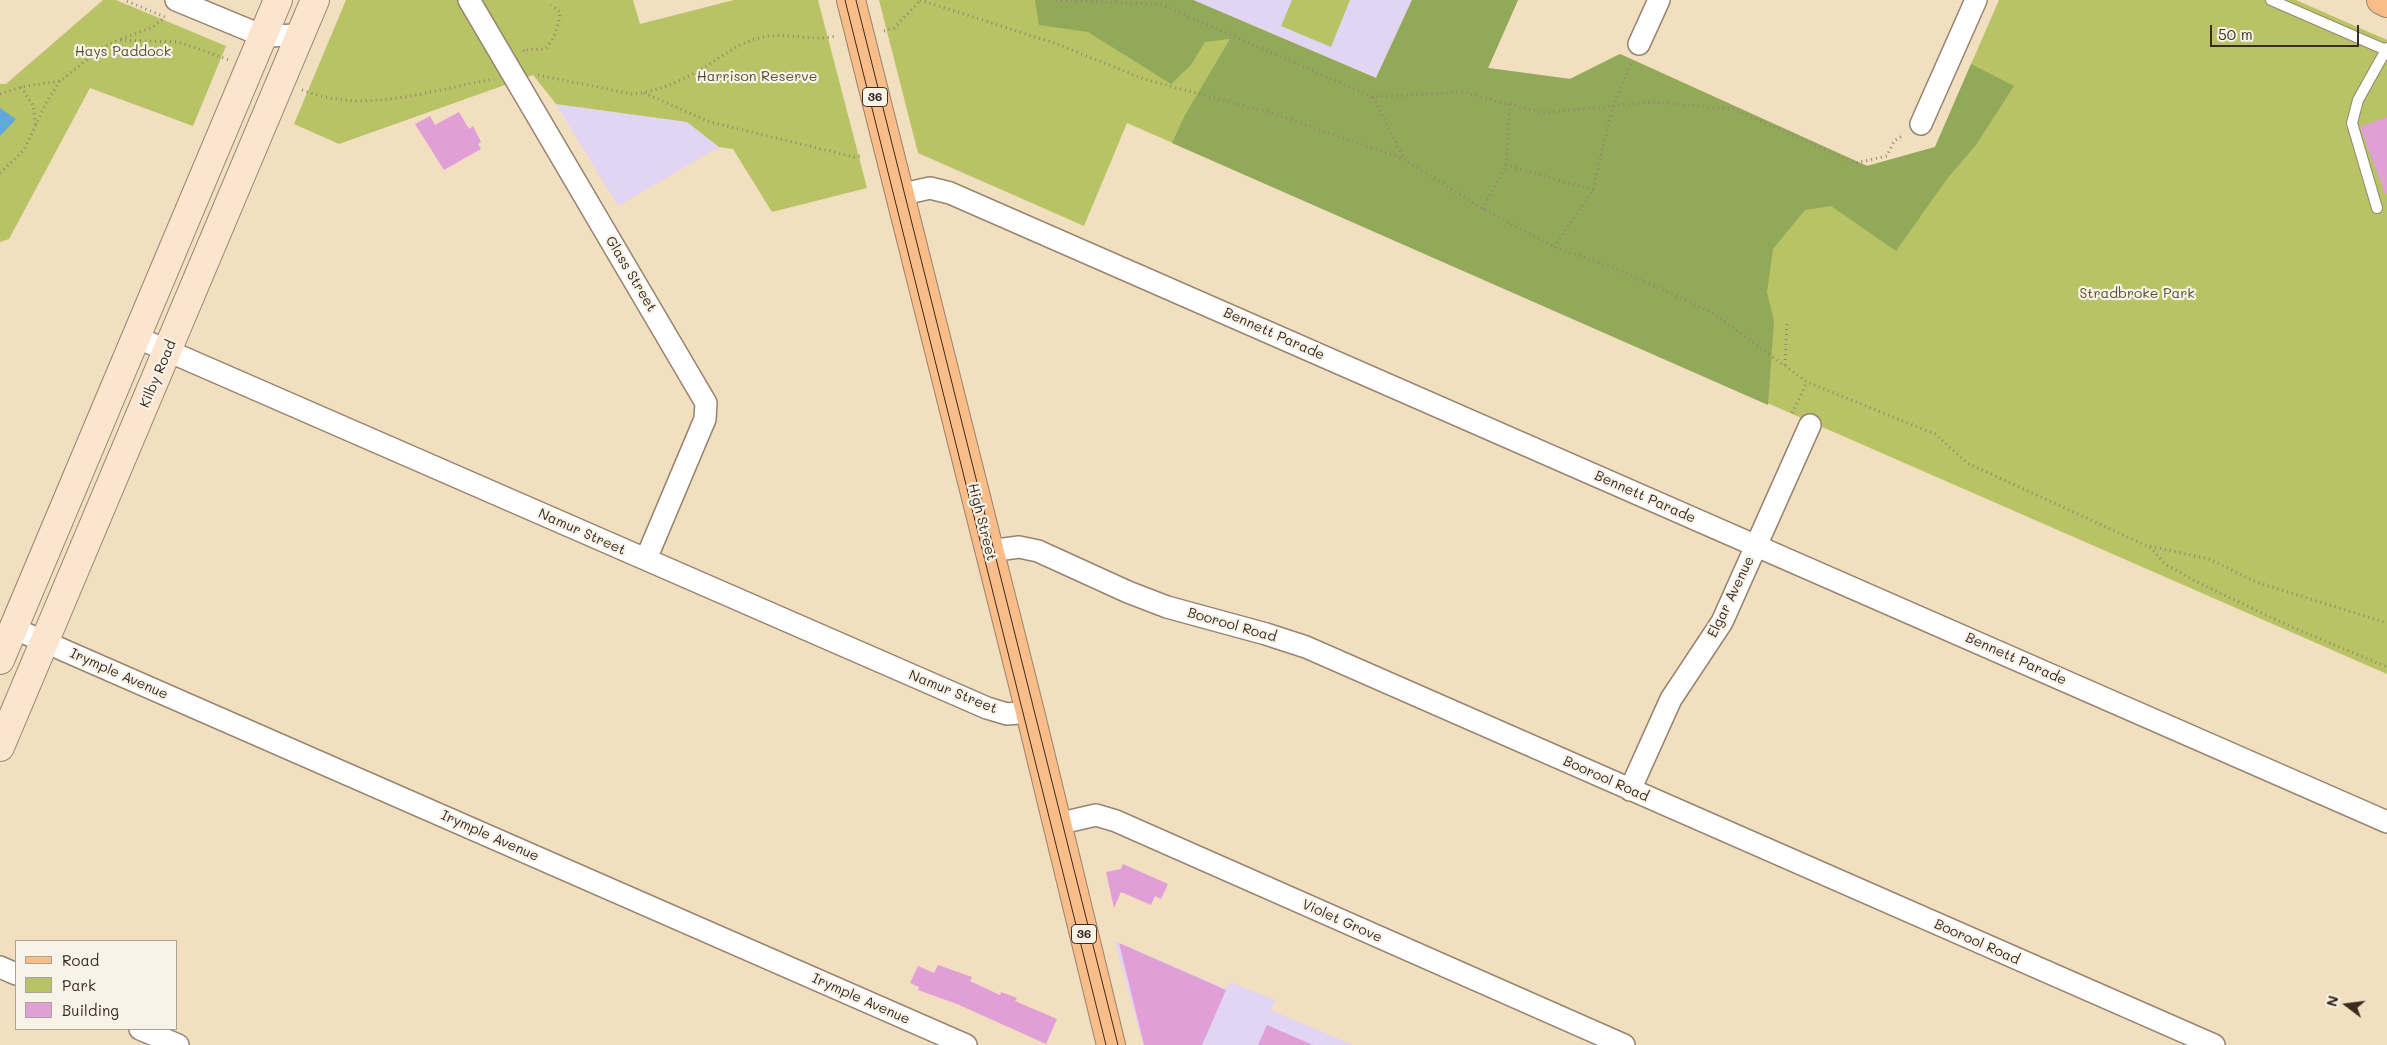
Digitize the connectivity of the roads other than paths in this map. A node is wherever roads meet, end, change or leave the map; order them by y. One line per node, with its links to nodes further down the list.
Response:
1 (176, 0): 12 (street)
2 (278, 0): 12 (street)
3 (316, 0): 11 (street, Kilby Road)
4 (470, 0): 23 (street, Glass Street)
5 (851, 0): 16 (main road, High Street / 36)
6 (1659, 0): 13 (street)
7 (1976, 0): 15 (street)
8 (2271, 0): 14 (lane)
9 (2381, 0): 10 (main road)
10 (2387, 2)
11 (301, 35): 12 (street); 19 (street, Kilby Road)
12 (263, 36): 18 (street)
13 (1639, 44)
14 (2387, 49): 17 (lane)
15 (1922, 124)
16 (899, 195): 21 (street, Bennett Parade); 22 (main road, High Street / 36)
17 (2377, 208)
18 (136, 337): 19 (street, Namur Street); 24 (street)
19 (168, 350): 23 (street, Namur Street); 25 (street, Kilby Road)
20 (1810, 425): 21 (street, Elgar Avenue)
21 (1756, 545): 29 (street, Elgar Avenue); 30 (street, Bennett Parade)
22 (989, 551): 27 (main road, High Street / 36); 29 (street, Boorool Road)
23 (646, 560): 27 (street, Namur Street)
24 (13, 628): 25 (street, Irymple Avenue); 26 (street)
25 (45, 641): 28 (street, Kilby Road); 36 (street, Irymple Avenue)
26 (0, 660)
27 (1030, 712): 31 (main road, High Street / 36)
28 (0, 748)
29 (1630, 790): 39 (street, Boorool Road)
30 (2387, 822)
31 (1057, 824): 37 (main road, High Street / 36); 38 (street, Violet Grove)
32 (0, 967): 33 (street)
33 (15, 974)
34 (142, 1030): 35 (street)
35 (178, 1045)
36 (966, 1045)
37 (1111, 1045)
38 (1624, 1045)
39 (2214, 1045)

